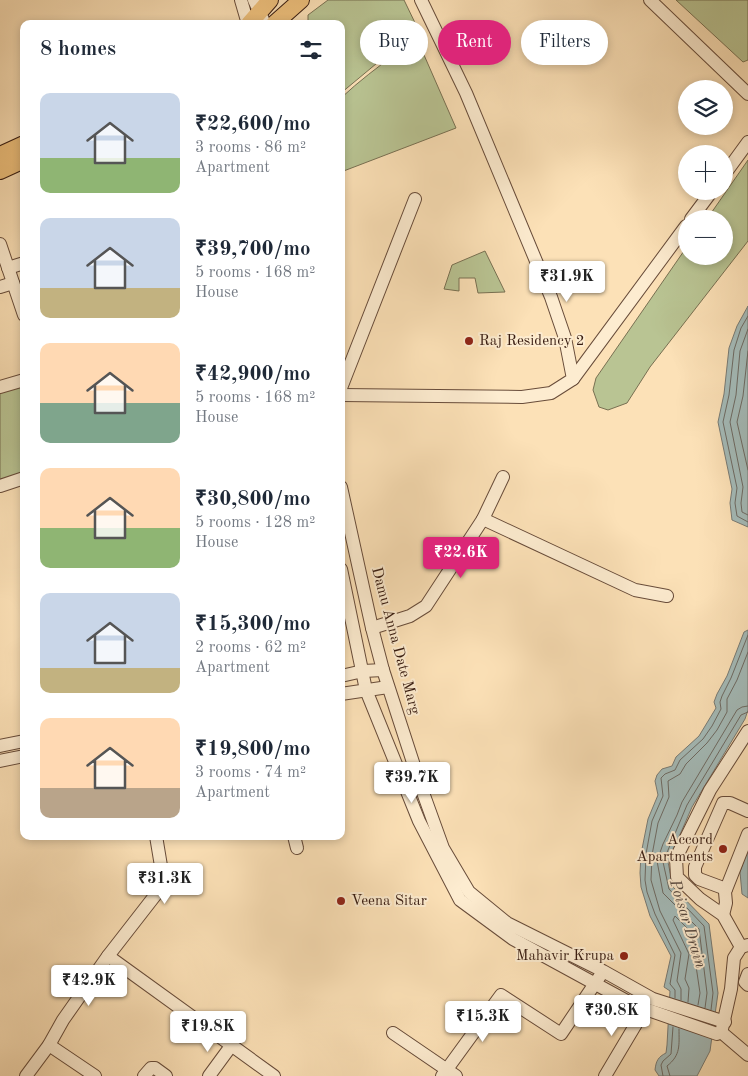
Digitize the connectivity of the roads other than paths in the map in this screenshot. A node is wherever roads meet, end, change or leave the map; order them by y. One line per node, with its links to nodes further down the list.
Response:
1 (241, 0): 5 (street)
2 (301, 0): 6 (main road)
3 (421, 0): 23 (street)
4 (650, 0): 7 (street)
5 (257, 14)
6 (278, 20)
7 (748, 94)
8 (748, 142): 12 (street)
9 (20, 146): 10 (main road)
10 (0, 155)
11 (20, 162): 13 (main road)
12 (733, 163)
13 (0, 171)
14 (415, 199): 22 (street)
15 (678, 237): 23 (street)
16 (0, 244): 18 (street)
17 (20, 264): 18 (street)
18 (8, 268): 19 (street)
19 (13, 283): 20 (street); 21 (street)
20 (0, 287)
21 (20, 302)
22 (345, 378)
23 (573, 378): 26 (street)
24 (20, 381): 25 (street)
25 (0, 387)
26 (345, 395)
27 (503, 477): 31 (street)
28 (20, 479): 29 (street)
29 (0, 486)
30 (345, 505): 34 (street, Damu Anna Date Marg)
31 (483, 520): 33 (street); 34 (street)
32 (345, 588): 36 (street, Damu Anna Date Marg)
33 (667, 596)
34 (372, 628): 35 (street, Damu Anna Date Marg)
35 (383, 670): 36 (street); 38 (street, Damu Anna Date Marg)
36 (362, 671): 37 (street); 39 (street, Damu Anna Date Marg)
37 (345, 675)
38 (388, 686): 39 (street); 53 (street, Damu Anna Date Marg)
39 (366, 690): 40 (street); 55 (street, Damu Anna Date Marg)
40 (345, 693)
41 (748, 731): 50 (street)
42 (20, 742): 43 (street)
43 (0, 746)
44 (20, 757): 45 (street)
45 (0, 761)
46 (748, 811): 49 (street)
47 (748, 834): 49 (street)
48 (157, 840): 52 (street)
49 (726, 889): 50 (street)
50 (723, 915): 51 (street)
51 (746, 946): 58 (street)
52 (108, 956): 60 (street); 61 (street)
53 (603, 971): 55 (street); 57 (street, Damu Anna Date Marg)
54 (748, 974): 56 (street)
55 (595, 982): 57 (street, Damu Anna Date Marg); 63 (street)
56 (748, 986)
57 (649, 1006): 58 (street, Damu Anna Date Marg); 70 (street)
58 (720, 1027): 62 (street)
59 (393, 1032): 63 (street)
60 (49, 1045): 64 (street); 65 (street)
61 (231, 1046): 68 (street); 69 (street)
62 (748, 1055)
63 (448, 1074)
64 (26, 1076)
65 (95, 1076)
66 (144, 1076): 67 (street)
67 (166, 1076)
68 (208, 1076)
69 (274, 1076)
70 (605, 1076)

